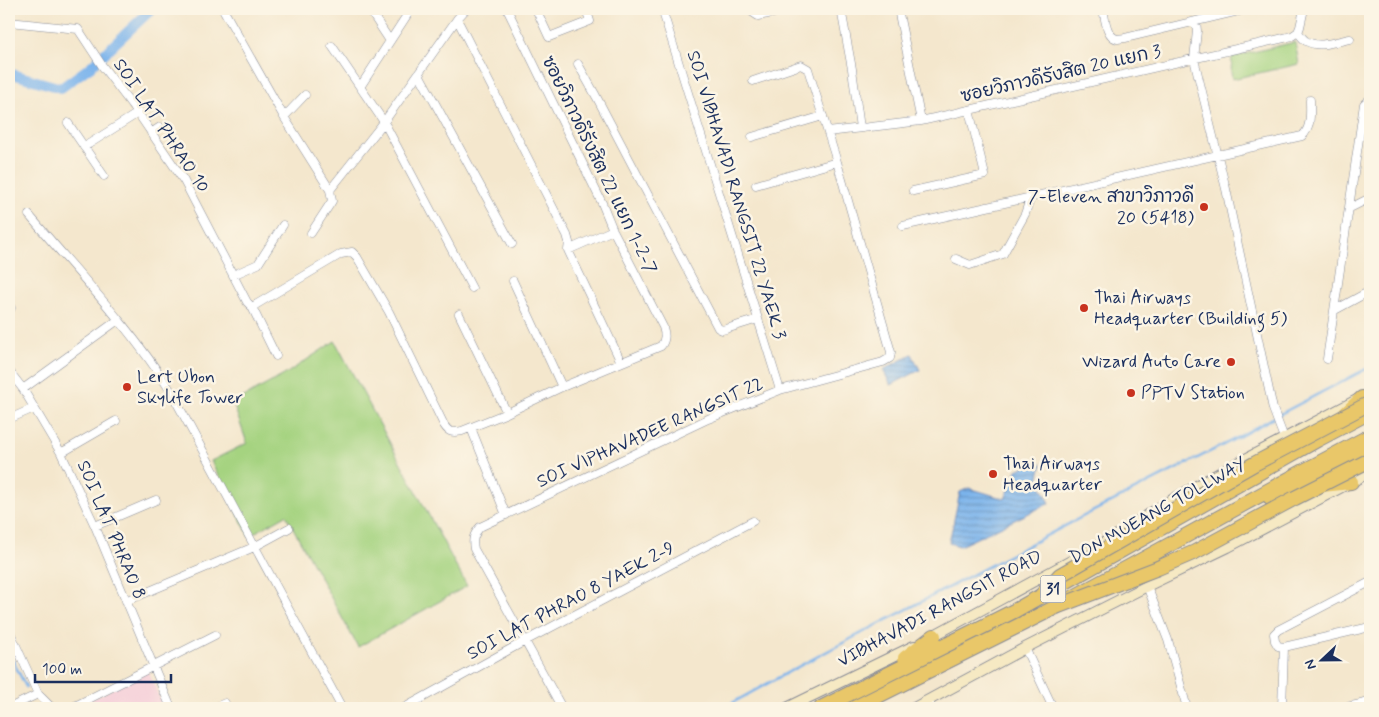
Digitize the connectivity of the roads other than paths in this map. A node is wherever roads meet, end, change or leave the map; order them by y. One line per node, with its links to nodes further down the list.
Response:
1 (223, 9): 34 (street)
2 (369, 9): 21 (street)
3 (411, 9): 21 (street)
4 (466, 9): 16 (street)
5 (507, 9): 56 (street, ซอยวิภาวดีรังสิต 22 แยก 1-2-7)
6 (536, 9): 7 (street)
7 (586, 9)
8 (662, 9): 68 (street, SOI VIBHAVADI RANGSIT 22 YAEK 3)
9 (752, 9): 10 (street)
10 (792, 9)
11 (841, 9): 39 (street)
12 (898, 9): 35 (street)
13 (1103, 9): 17 (street)
14 (1247, 9): 17 (street)
15 (1304, 9): 19 (street)
16 (457, 19): 25 (street); 59 (street)
17 (1196, 21): 23 (street)
18 (9, 22): 32 (street, SOI LAT PHRAO 10)
19 (1298, 32): 20 (street); 23 (street, ซอยวิภาวดีรังสิต 20 แยก 3)
20 (1350, 38)
21 (390, 41): 27 (street)
22 (332, 46): 27 (street)
23 (1194, 59): 31 (street, ซอยวิภาวดีรังสิต 20 แยก 3); 44 (street)
24 (578, 64): 68 (street)
25 (419, 74): 36 (street); 58 (street)
26 (753, 81): 33 (street, SOI VIPHAVADEE RANGSIT 22)
27 (360, 87): 36 (street)
28 (305, 94): 34 (street)
29 (1310, 100): 44 (street)
30 (1367, 101): 52 (street)
31 (969, 110): 35 (street, ซอยวิภาวดีรังสิต 20 แยก 3); 49 (street)
32 (138, 113): 41 (street, SOI LAT PHRAO 10); 43 (street)
33 (823, 116): 40 (street, SOI VIPHAVADEE RANGSIT 22); 42 (street)
34 (284, 117): 48 (street)
35 (921, 121): 39 (street, ซอยวิภาวดีรังสิต 20 แยก 3)
36 (384, 122): 48 (street); 63 (street)
37 (68, 123): 43 (street)
38 (160, 127): 41 (street)
39 (860, 128): 40 (street, ซอยวิภาวดีรังสิต 20 แยก 3)
40 (828, 132): 45 (street, SOI VIPHAVADEE RANGSIT 22)
41 (151, 133): 61 (street, SOI LAT PHRAO 10)
42 (752, 137)
43 (84, 147): 46 (street)
44 (1218, 154): 50 (street); 86 (street)
45 (837, 162): 47 (street); 76 (street, SOI VIPHAVADEE RANGSIT 22)
46 (104, 176)
47 (756, 185)
48 (330, 190): 57 (street)
49 (913, 191)
50 (1031, 196): 55 (street); 60 (street)
51 (1370, 198): 52 (street)
52 (1350, 208): 66 (street)
53 (29, 215): 69 (street)
54 (283, 225): 61 (street)
55 (903, 226)
56 (613, 230): 59 (street); 72 (street, ซอยวิภาวดีรังสิต 22 แยก 1-2-7)
57 (311, 233)
58 (512, 244)
59 (568, 250): 72 (street)
60 (956, 259)
61 (233, 275): 65 (street, SOI LAT PHRAO 10)
62 (513, 281): 74 (street)
63 (472, 288)
64 (1370, 291): 66 (street)
65 (252, 307): 70 (street, SOI LAT PHRAO 10); 84 (street)
66 (1335, 310): 71 (street)
67 (459, 314): 80 (street)
68 (758, 319): 76 (street, SOI VIBHAVADI RANGSIT 22 YAEK 3)
69 (118, 320): 75 (street); 99 (street)
70 (276, 356)
71 (1328, 359)
72 (621, 362): 74 (street)
73 (9, 371): 75 (street, SOI LAT PHRAO 8)
74 (562, 387): 80 (street)
75 (23, 390): 78 (street, SOI LAT PHRAO 8)
76 (780, 390): 95 (street, SOI VIPHAVADEE RANGSIT 22)
77 (1368, 398): 86 (main road, VIBHAVADI RANGSIT ROAD / 31); 87 (highway); 102 (highway, bridge)
78 (34, 408): 82 (street); 89 (street, SOI LAT PHRAO 8)
79 (1370, 412): 87 (highway, VIBHAVADI RANGSIT ROAD / 31)
80 (507, 413): 84 (street)
81 (1370, 417): 102 (highway, DON MUEANG TOLLWAY / 31)
82 (9, 419)
83 (116, 421): 89 (street)
84 (471, 428): 95 (street)
85 (1370, 436): 104 (highway, DON MUEANG TOLLWAY / 31, bridge)
86 (1284, 438): 108 (main road, VIBHAVADI RANGSIT ROAD / 31)
87 (1317, 440): 113 (highway, VIBHAVADI RANGSIT ROAD / 31)
88 (1370, 448): 93 (highway, 31)
89 (61, 453): 97 (street, SOI LAT PHRAO 8)
90 (1370, 460): 104 (highway, bridge)
91 (1370, 472): 92 (main road, 31)
92 (1351, 482): 93 (highway); 101 (main road, 31)
93 (1291, 489): 130 (highway, 31)
94 (156, 500): 97 (street)
95 (506, 514): 109 (street, SOI VIPHAVADEE RANGSIT 22)
96 (753, 521): 109 (street, SOI LAT PHRAO 8 YAEK 2-9)
97 (95, 526): 103 (street, SOI LAT PHRAO 8)
98 (289, 528): 99 (street)
99 (254, 547): 103 (street); 123 (street)
100 (1370, 582): 110 (street)
101 (1147, 586): 111 (main road, 31); 133 (street)
102 (1040, 597): 128 (highway, DON MUEANG TOLLWAY / 31)
103 (126, 601): 112 (street, SOI LAT PHRAO 8)
104 (1056, 607): 129 (highway, DON MUEANG TOLLWAY / 31)
105 (1370, 627): 110 (street)
106 (9, 630): 114 (street)
107 (215, 635): 112 (street)
108 (934, 636): 113 (highway); 126 (main road, VIBHAVADI RANGSIT ROAD / 31)
109 (525, 642): 124 (street, SOI LAT PHRAO 8 YAEK 2-9); 125 (street, SOI VIPHAVADEE RANGSIT 22)
110 (1284, 647): 134 (street)
111 (1027, 652): 117 (main road, 31); 132 (street)
112 (153, 667): 120 (street); 121 (street, SOI LAT PHRAO 8)
113 (881, 677): 127 (highway, VIBHAVADI RANGSIT ROAD / 31)
114 (38, 694): 118 (street); 119 (street)
115 (1370, 702): 135 (street)
116 (225, 703): 122 (street)
117 (930, 704): 131 (main road, 31)
118 (9, 708)
119 (52, 708)
120 (71, 708)
121 (171, 708)
122 (214, 708)
123 (342, 708)
124 (404, 708)
125 (562, 708)
126 (787, 708)
127 (820, 708)
128 (831, 708)
129 (854, 708)
130 (872, 708)
131 (914, 708)
132 (1053, 708)
133 (1185, 708)
134 (1282, 708)
135 (1342, 708)

